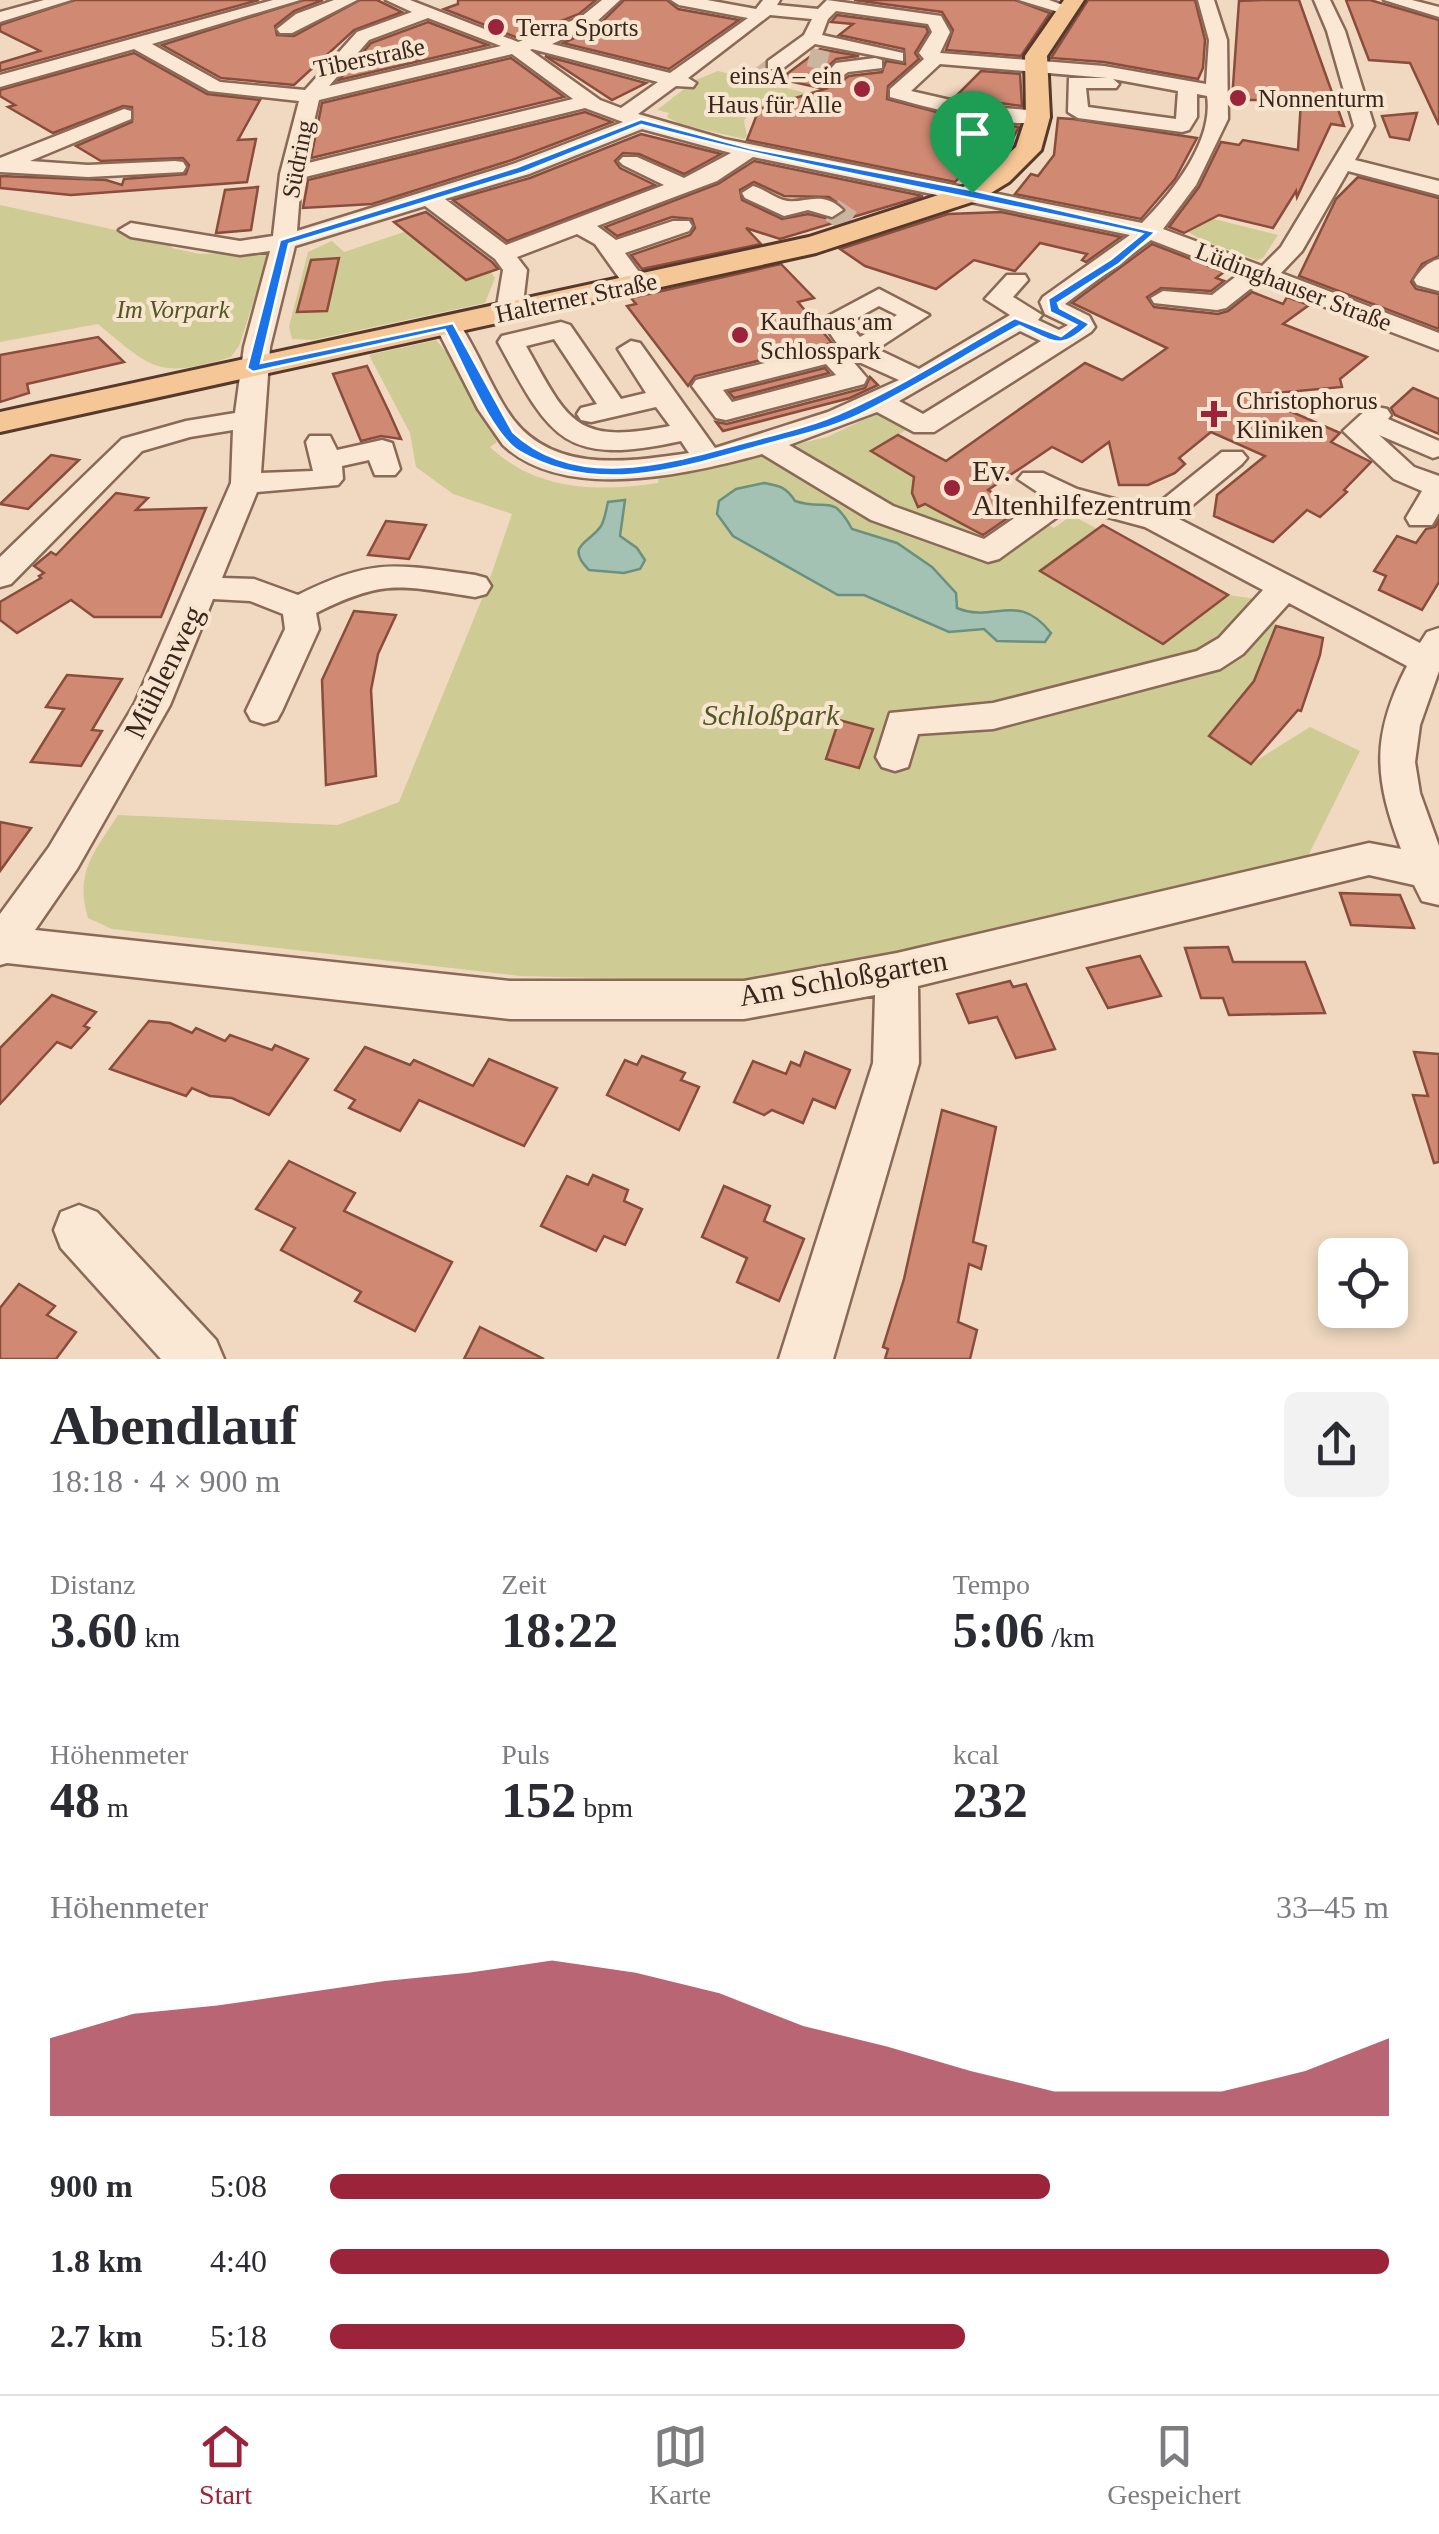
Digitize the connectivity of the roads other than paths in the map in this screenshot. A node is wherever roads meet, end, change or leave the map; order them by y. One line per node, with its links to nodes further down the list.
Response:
1 (292, 0): 18 (street)
2 (349, 0): 17 (street)
3 (394, 0): 12 (street)
4 (612, 0): 19 (street, Tiberstraße)
5 (679, 0): 13 (street)
6 (1027, 0): 11 (street)
7 (1206, 0): 31 (street)
8 (1322, 0): 40 (street)
9 (1392, 0): 15 (street)
10 (55, 1): 16 (street)
11 (1070, 4): 25 (main road)
12 (431, 7): 19 (street); 32 (street, Südring)
13 (766, 8): 14 (street); 20 (street)
14 (829, 8): 22 (street); 23 (street)
15 (1439, 12)
16 (0, 16)
17 (286, 29)
18 (134, 42): 28 (street); 32 (street, Tiberstraße)
19 (524, 46): 24 (street); 27 (street, Lüdinghauser Straße); 32 (street, Tiberstraße)
20 (718, 50): 21 (street); 29 (street)
21 (739, 53)
22 (932, 61): 23 (street); 25 (street); 37 (street)
23 (886, 62): 26 (street)
24 (603, 65): 27 (street); 29 (street)
25 (1034, 66): 30 (street); 37 (main road)
26 (837, 69)
27 (557, 80): 33 (street, Lüdinghauser Straße)
28 (0, 81)
29 (681, 83): 35 (street)
30 (1188, 87): 31 (street); 34 (street)
31 (1217, 92): 53 (street)
32 (310, 96): 43 (street, Südring)
33 (589, 101): 35 (street, Lüdinghauser Straße); 43 (street)
34 (1187, 110): 34 (street)
35 (641, 114): 38 (street, Lüdinghauser Straße); 48 (street)
36 (124, 115): 41 (street)
37 (1038, 116): 47 (main road, Halterner Straße)
38 (750, 151): 44 (street); 47 (street, Lüdinghauser Straße)
39 (630, 161): 44 (street)
40 (1342, 163): 45 (street); 58 (street)
41 (1, 166): 42 (street)
42 (175, 167)
43 (291, 174): 54 (street, Südring)
44 (683, 186): 50 (street)
45 (1439, 188)
46 (753, 193): 49 (street)
47 (972, 193): 49 (main road, Halterner Straße); 53 (street, Lüdinghauser Straße)
48 (428, 198): 54 (street); 56 (street)
49 (848, 221): 60 (main road, Halterner Straße)
50 (576, 224): 55 (street); 56 (street)
51 (681, 226): 55 (street)
52 (131, 230): 54 (street)
53 (1151, 232): 58 (street, Lüdinghauser Straße); 66 (street)
54 (284, 242): 70 (street, Südring)
55 (611, 250): 60 (street)
56 (503, 254): 63 (street)
57 (1436, 260): 61 (street)
58 (1261, 274): 62 (street); 67 (street, Lüdinghauser Straße)
59 (1016, 280): 64 (street)
60 (636, 284): 63 (main road, Halterner Straße)
61 (1439, 284)
62 (1163, 298)
63 (510, 312): 65 (main road, Halterner Straße)
64 (1019, 321): 66 (street); 71 (street)
65 (448, 325): 70 (main road, Halterner Straße); 79 (street)
66 (1062, 341): 73 (street)
67 (1439, 342)
68 (631, 349): 72 (street)
69 (831, 354): 71 (street)
70 (253, 368): 75 (street, Mühlenweg); 76 (main road, Halterner Straße)
71 (919, 379): 73 (street)
72 (664, 396): 74 (street); 78 (street)
73 (878, 401): 80 (street)
74 (614, 408): 77 (street); 77 (street)
75 (248, 420): 87 (street, Mühlenweg); 93 (street)
76 (0, 422)
77 (559, 422): 78 (street); 79 (street)
78 (688, 431): 82 (street)
79 (508, 434): 82 (street)
80 (763, 442): 82 (street); 89 (street)
81 (1433, 449): 88 (street)
82 (706, 457)
83 (1232, 458): 92 (street)
84 (325, 460): 85 (street); 87 (street); 90 (street)
85 (385, 469)
86 (1032, 479): 89 (street)
87 (246, 483): 95 (street, Mühlenweg)
88 (1439, 488): 91 (street)
89 (1066, 496): 92 (street)
90 (320, 509)
91 (1420, 518)
92 (1156, 520): 96 (street)
93 (0, 576)
94 (476, 586): 97 (street)
95 (204, 588): 97 (street); 102 (street, Mühlenweg)
96 (1284, 588): 98 (street); 100 (street)
97 (299, 608): 99 (street)
98 (1432, 651): 101 (street, Am Schloßgarten)
99 (264, 712)
100 (895, 757)
101 (1436, 880): 103 (street, Am Schloßgarten)
102 (2, 946): 103 (street, Am Schloßgarten)
103 (897, 972): 106 (street)
104 (79, 1230): 105 (street)
105 (196, 1359)
106 (806, 1359)

